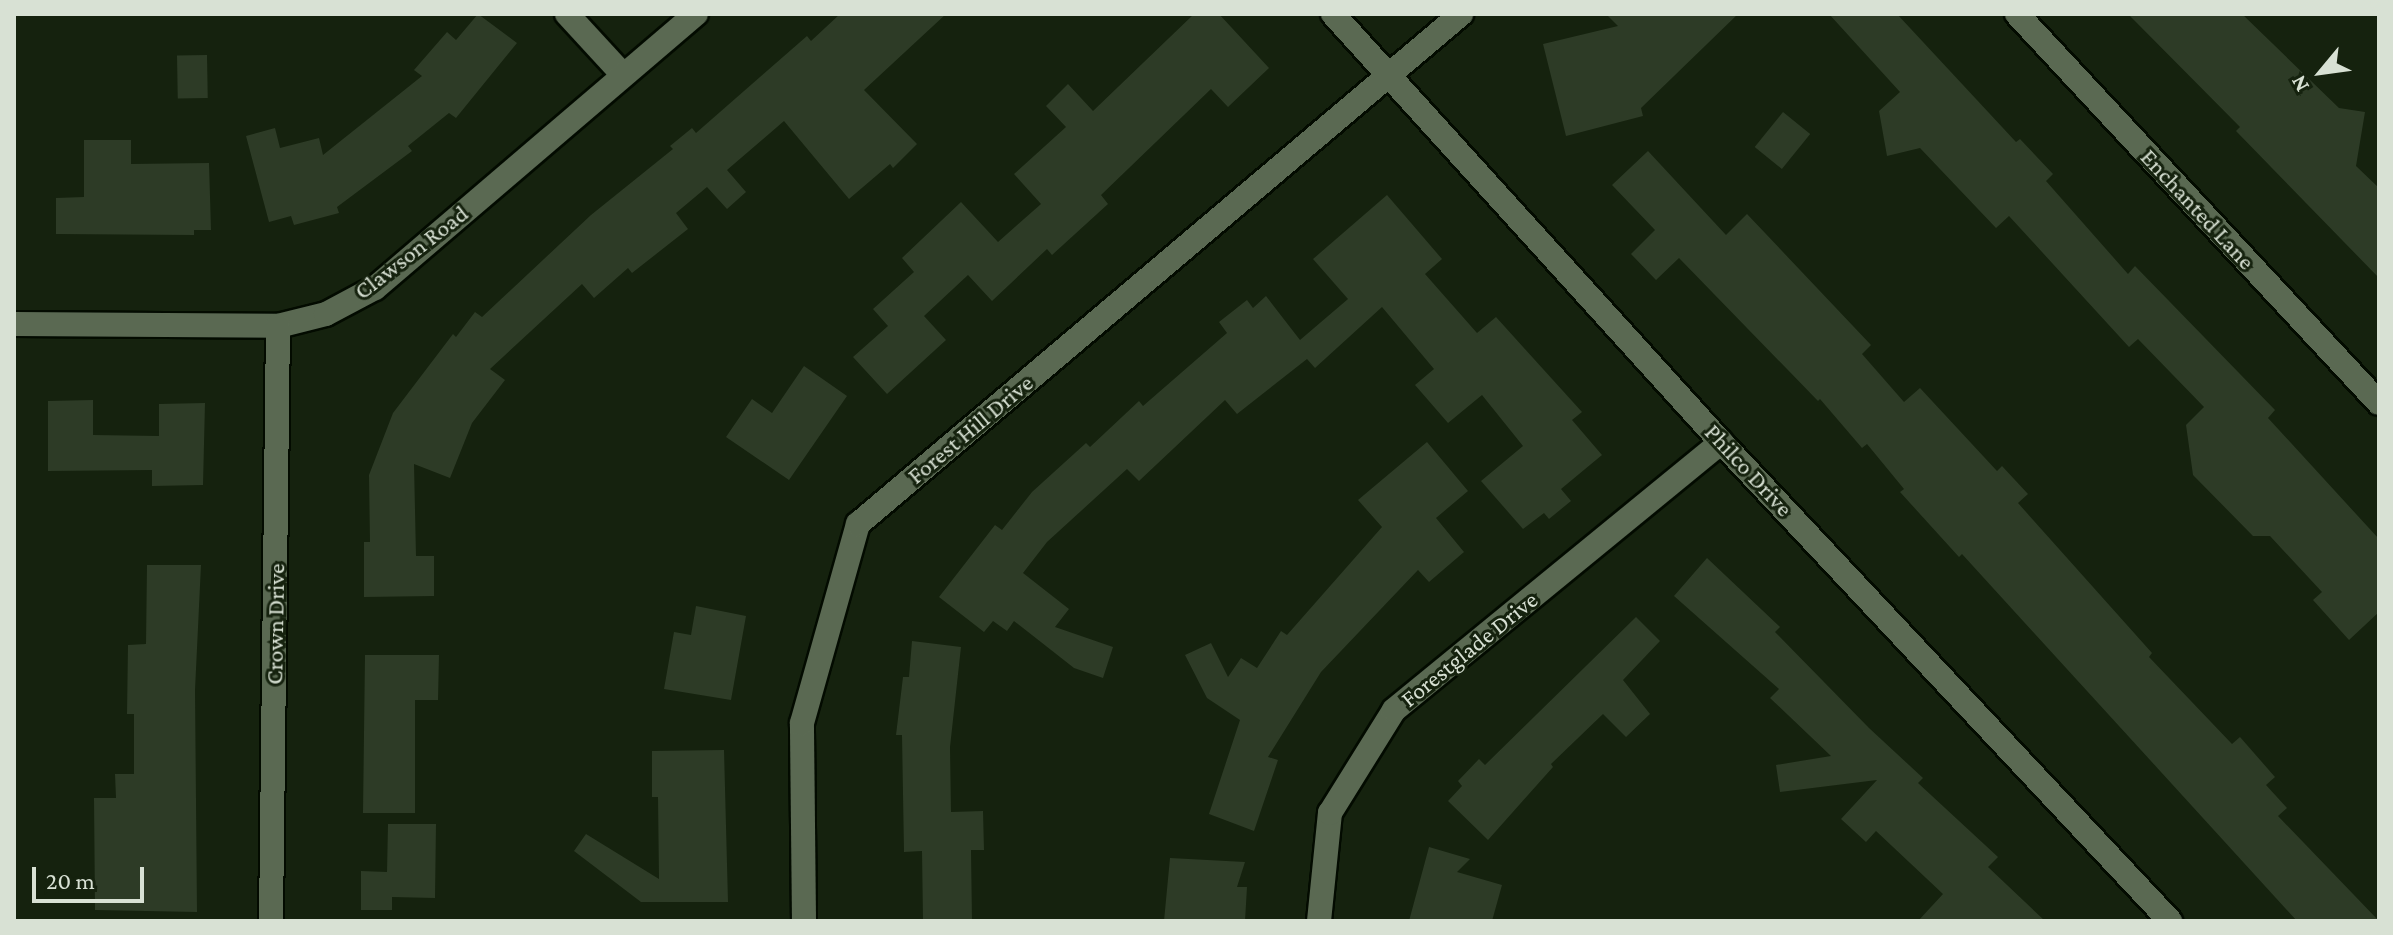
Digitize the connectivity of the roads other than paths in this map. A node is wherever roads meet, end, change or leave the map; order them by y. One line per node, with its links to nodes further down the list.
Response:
1 (567, 14): 7 (street)
2 (696, 14): 7 (street, Clawson Road)
3 (1333, 14): 6 (street, Philco Drive)
4 (1461, 14): 6 (street, Forest Hill Drive)
5 (2017, 14): 10 (street, Enchanted Lane)
6 (1390, 73): 11 (street, Philco Drive); 13 (street, Forest Hill Drive)
7 (623, 75): 9 (street, Clawson Road)
8 (14, 324): 9 (street, Clawson Road)
9 (278, 326): 12 (street, Crown Drive)
10 (2379, 403)
11 (1721, 442): 14 (street, Forestglade Drive); 15 (street, Philco Drive)
12 (271, 921)
13 (804, 921)
14 (1319, 921)
15 (2170, 921)

